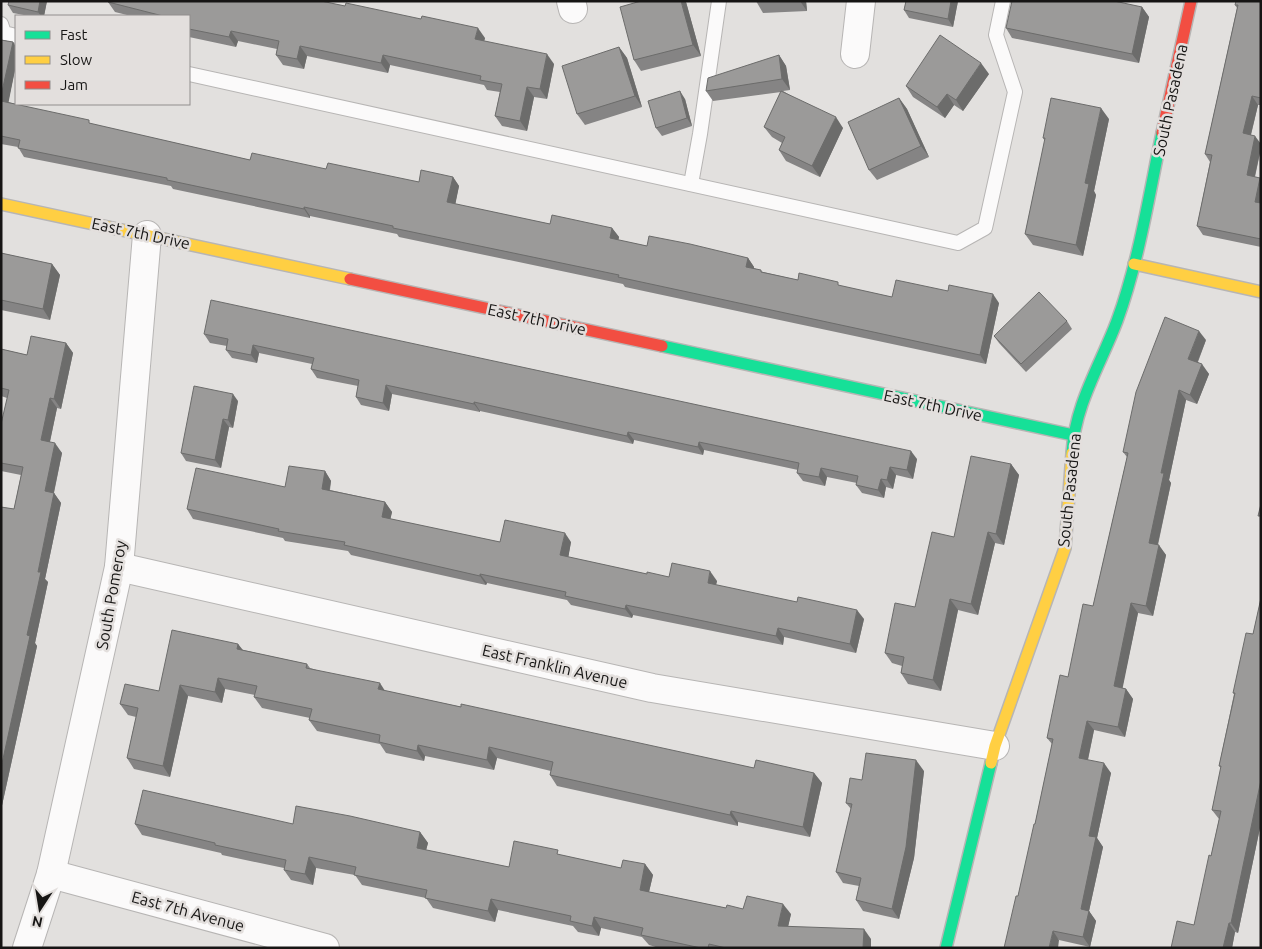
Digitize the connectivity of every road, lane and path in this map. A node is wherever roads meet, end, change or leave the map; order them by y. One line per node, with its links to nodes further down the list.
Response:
1 (720, 1): 9 (lane)
2 (861, 1): 7 (street)
3 (1003, 1): 9 (lane)
4 (1191, 1): 12 (street, South Pasadena)
5 (1, 24): 6 (lane)
6 (15, 36)
7 (855, 54)
8 (190, 74): 9 (lane)
9 (691, 184)
10 (1, 204): 11 (street, East 7th Drive)
11 (147, 235): 14 (street, East 7th Drive); 15 (street, South Pomeroy)
12 (1134, 264): 13 (street); 14 (street, South Pasadena)
13 (1261, 292)
14 (1073, 435): 16 (street, South Pasadena)
15 (119, 567): 16 (street, East Franklin Avenue); 17 (street, South Pomeroy)
16 (995, 746): 20 (street, South Pasadena)
17 (51, 874): 18 (street, South Pomeroy); 19 (street, East 7th Avenue)
18 (27, 948)
19 (325, 948)
20 (946, 948)

